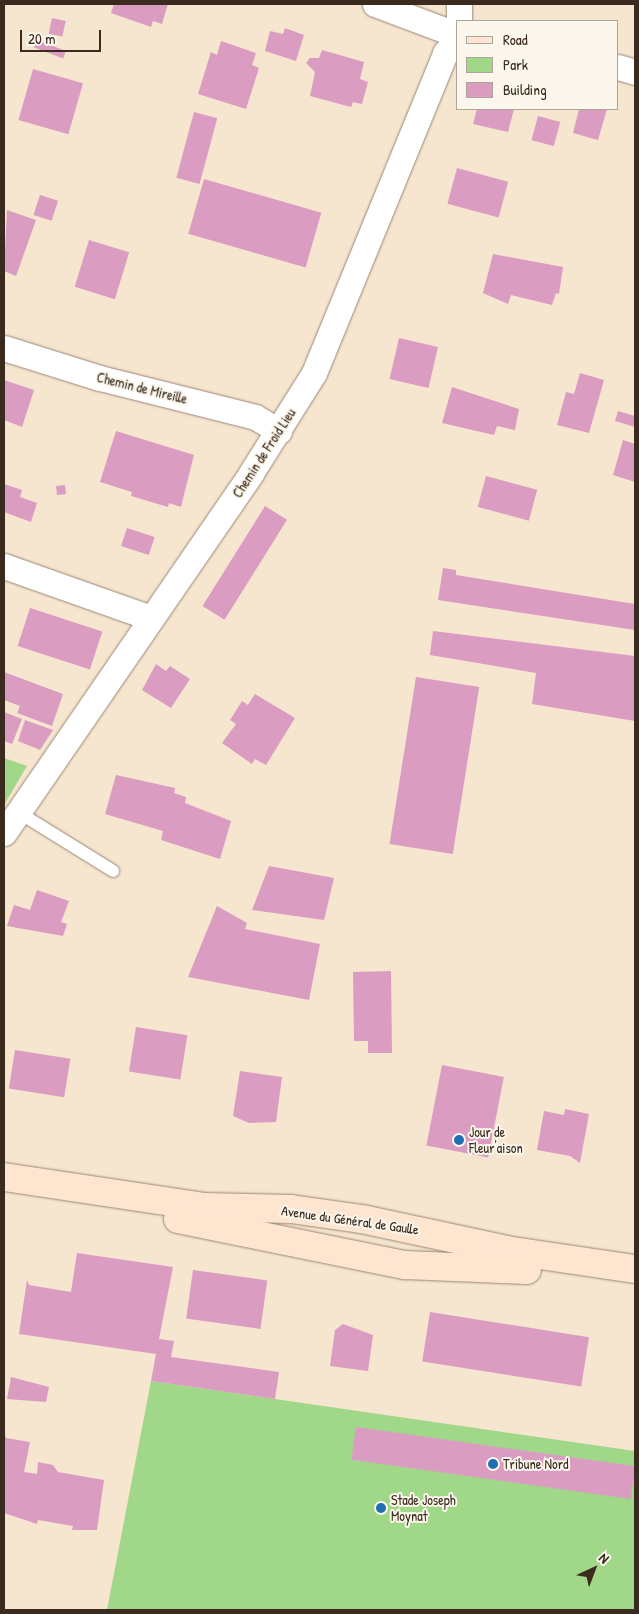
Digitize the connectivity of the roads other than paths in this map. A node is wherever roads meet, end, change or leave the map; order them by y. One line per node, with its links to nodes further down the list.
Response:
1 (375, 4): 4 (street)
2 (459, 4): 3 (street)
3 (459, 20)
4 (456, 35)
5 (456, 39): 9 (street, Chemin de Froid Lieu)
6 (619, 67): 7 (street)
7 (635, 72)
8 (4, 348): 9 (street, Chemin de Mireille)
9 (279, 431): 11 (street, Chemin de Froid Lieu)
10 (4, 566): 11 (street)
11 (151, 618): 12 (street, Chemin de Froid Lieu)
12 (18, 812): 13 (street, Chemin de Froid Lieu); 14 (lane)
13 (4, 834)
14 (113, 871)
15 (4, 1177): 17 (main road, Avenue du Général de Gaulle)
16 (4, 1196): 19 (main road)
17 (330, 1214): 18 (main road, Avenue du Général de Gaulle); 19 (main road)
18 (382, 1222): 20 (main road); 21 (main road, Avenue du Général de Gaulle)
19 (324, 1252): 20 (main road)
20 (377, 1260): 22 (main road)
21 (635, 1269)
22 (635, 1286)

